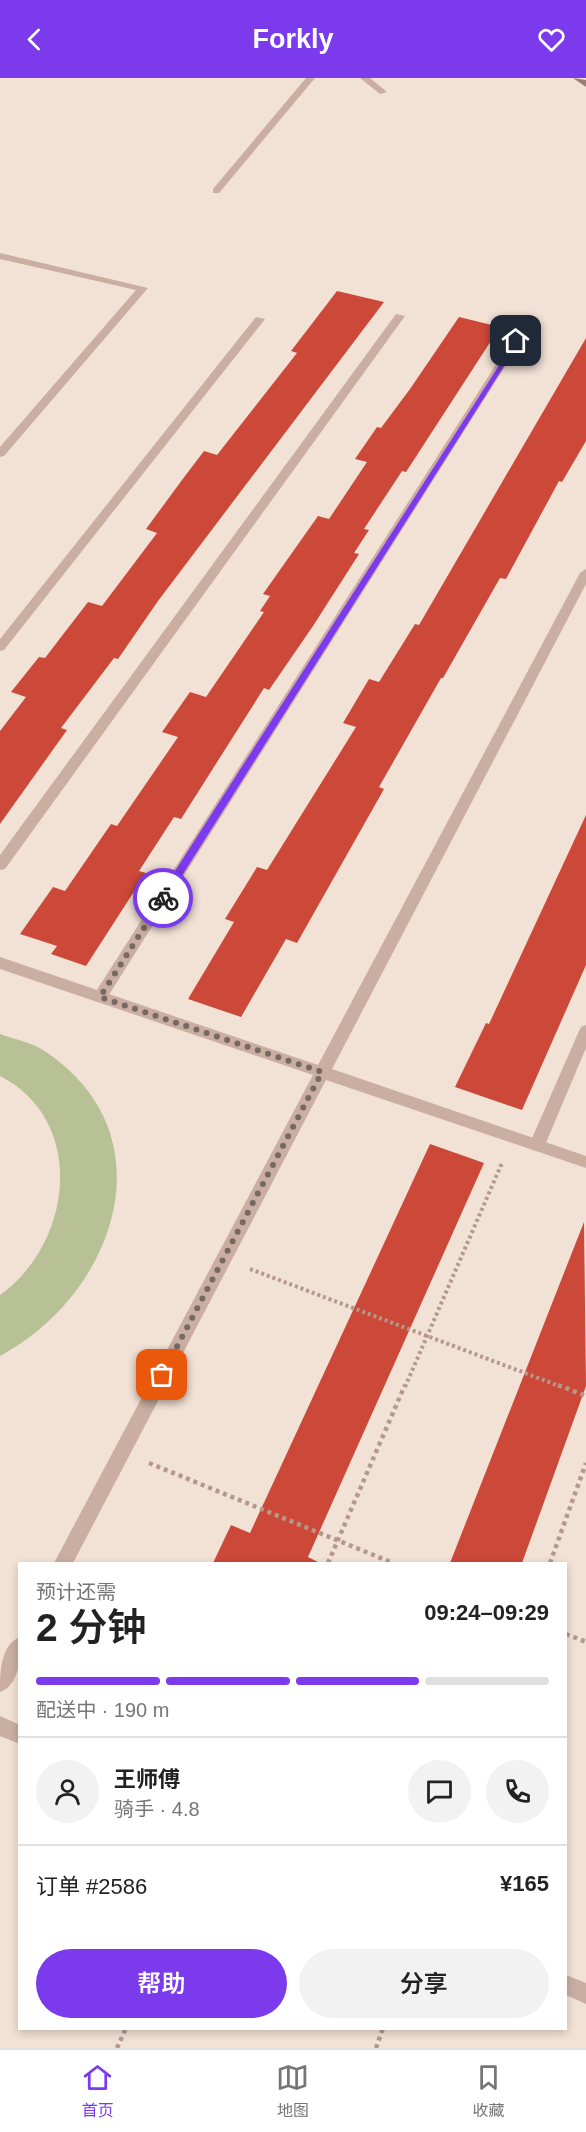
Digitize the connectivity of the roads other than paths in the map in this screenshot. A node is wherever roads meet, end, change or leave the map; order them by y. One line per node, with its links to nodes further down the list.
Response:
1 (311, 78): 6 (street)
2 (364, 78): 5 (street)
3 (578, 78): 4 (main road)
4 (586, 84)
5 (383, 92)
6 (216, 191)
7 (0, 256): 11 (street)
8 (400, 316): 14 (street)
9 (260, 319): 13 (street)
10 (516, 341): 16 (street)
11 (0, 454)
12 (586, 573): 18 (street)
13 (0, 647)
14 (0, 866)
15 (0, 963): 16 (street)
16 (100, 997): 18 (street)
17 (586, 1030): 19 (street)
18 (322, 1072): 19 (street); 21 (street)
19 (537, 1145): 20 (street)
20 (586, 1162)
21 (64, 1562)
22 (18, 1650): 23 (street)
23 (0, 1683)
24 (0, 1726): 25 (street)
25 (18, 1734)
26 (567, 1985): 27 (street)
27 (586, 1994)

